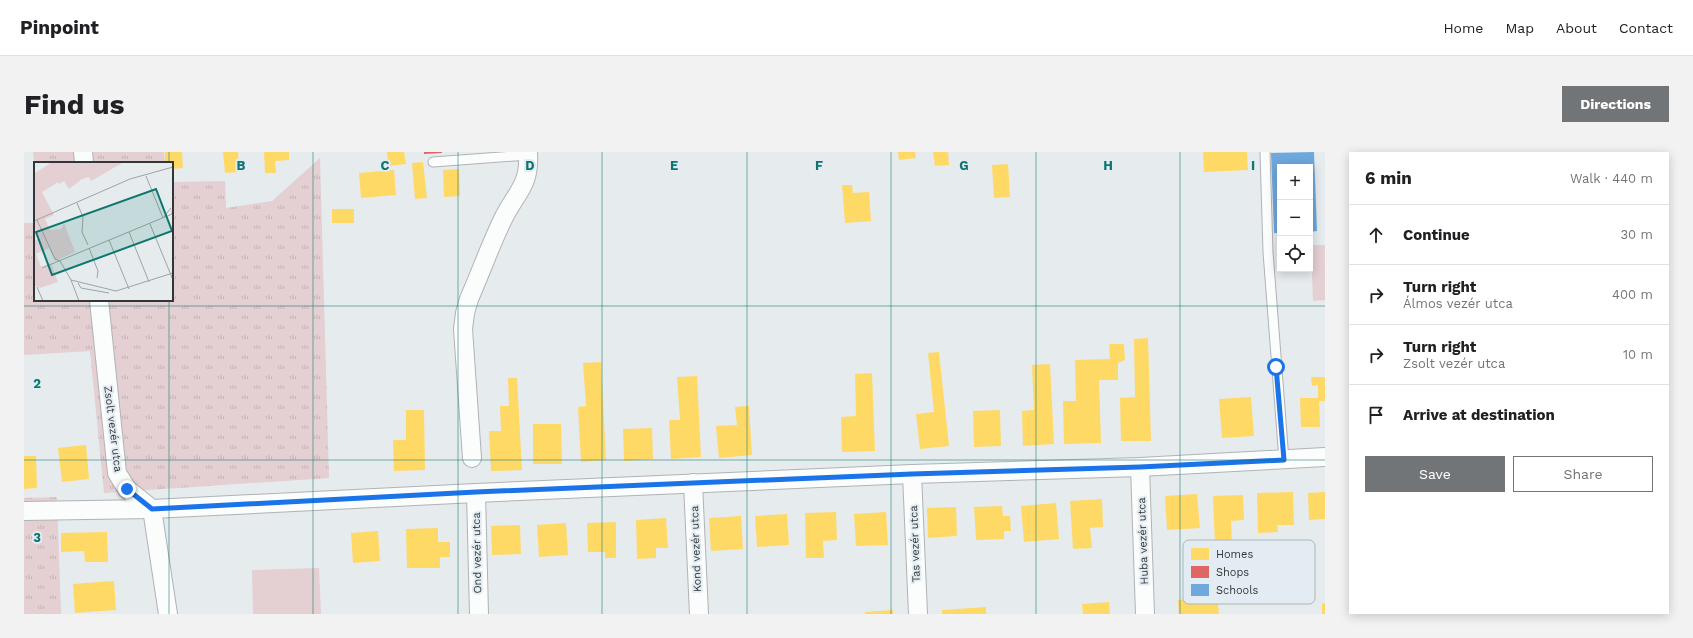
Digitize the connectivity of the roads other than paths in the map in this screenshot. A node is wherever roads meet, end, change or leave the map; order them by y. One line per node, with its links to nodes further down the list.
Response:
1 (83, 152): 4 (street)
2 (1265, 152): 10 (lane)
3 (528, 153): 5 (lane); 9 (street)
4 (84, 162)
5 (433, 162)
6 (98, 301): 15 (street, Zsolt vezér utca)
7 (1325, 446): 10 (street)
8 (1325, 456): 10 (street)
9 (472, 458)
10 (1284, 460): 11 (street)
11 (1140, 467): 12 (street); 21 (street, Huba vezér utca)
12 (912, 474): 13 (street); 20 (street, Tas vezér utca)
13 (693, 483): 14 (street); 19 (street, Kond vezér utca)
14 (476, 492): 15 (street); 18 (street, Ond vezér utca)
15 (152, 509): 16 (street); 17 (street)
16 (24, 512)
17 (168, 614)
18 (479, 614)
19 (699, 614)
20 (918, 614)
21 (1145, 614)

